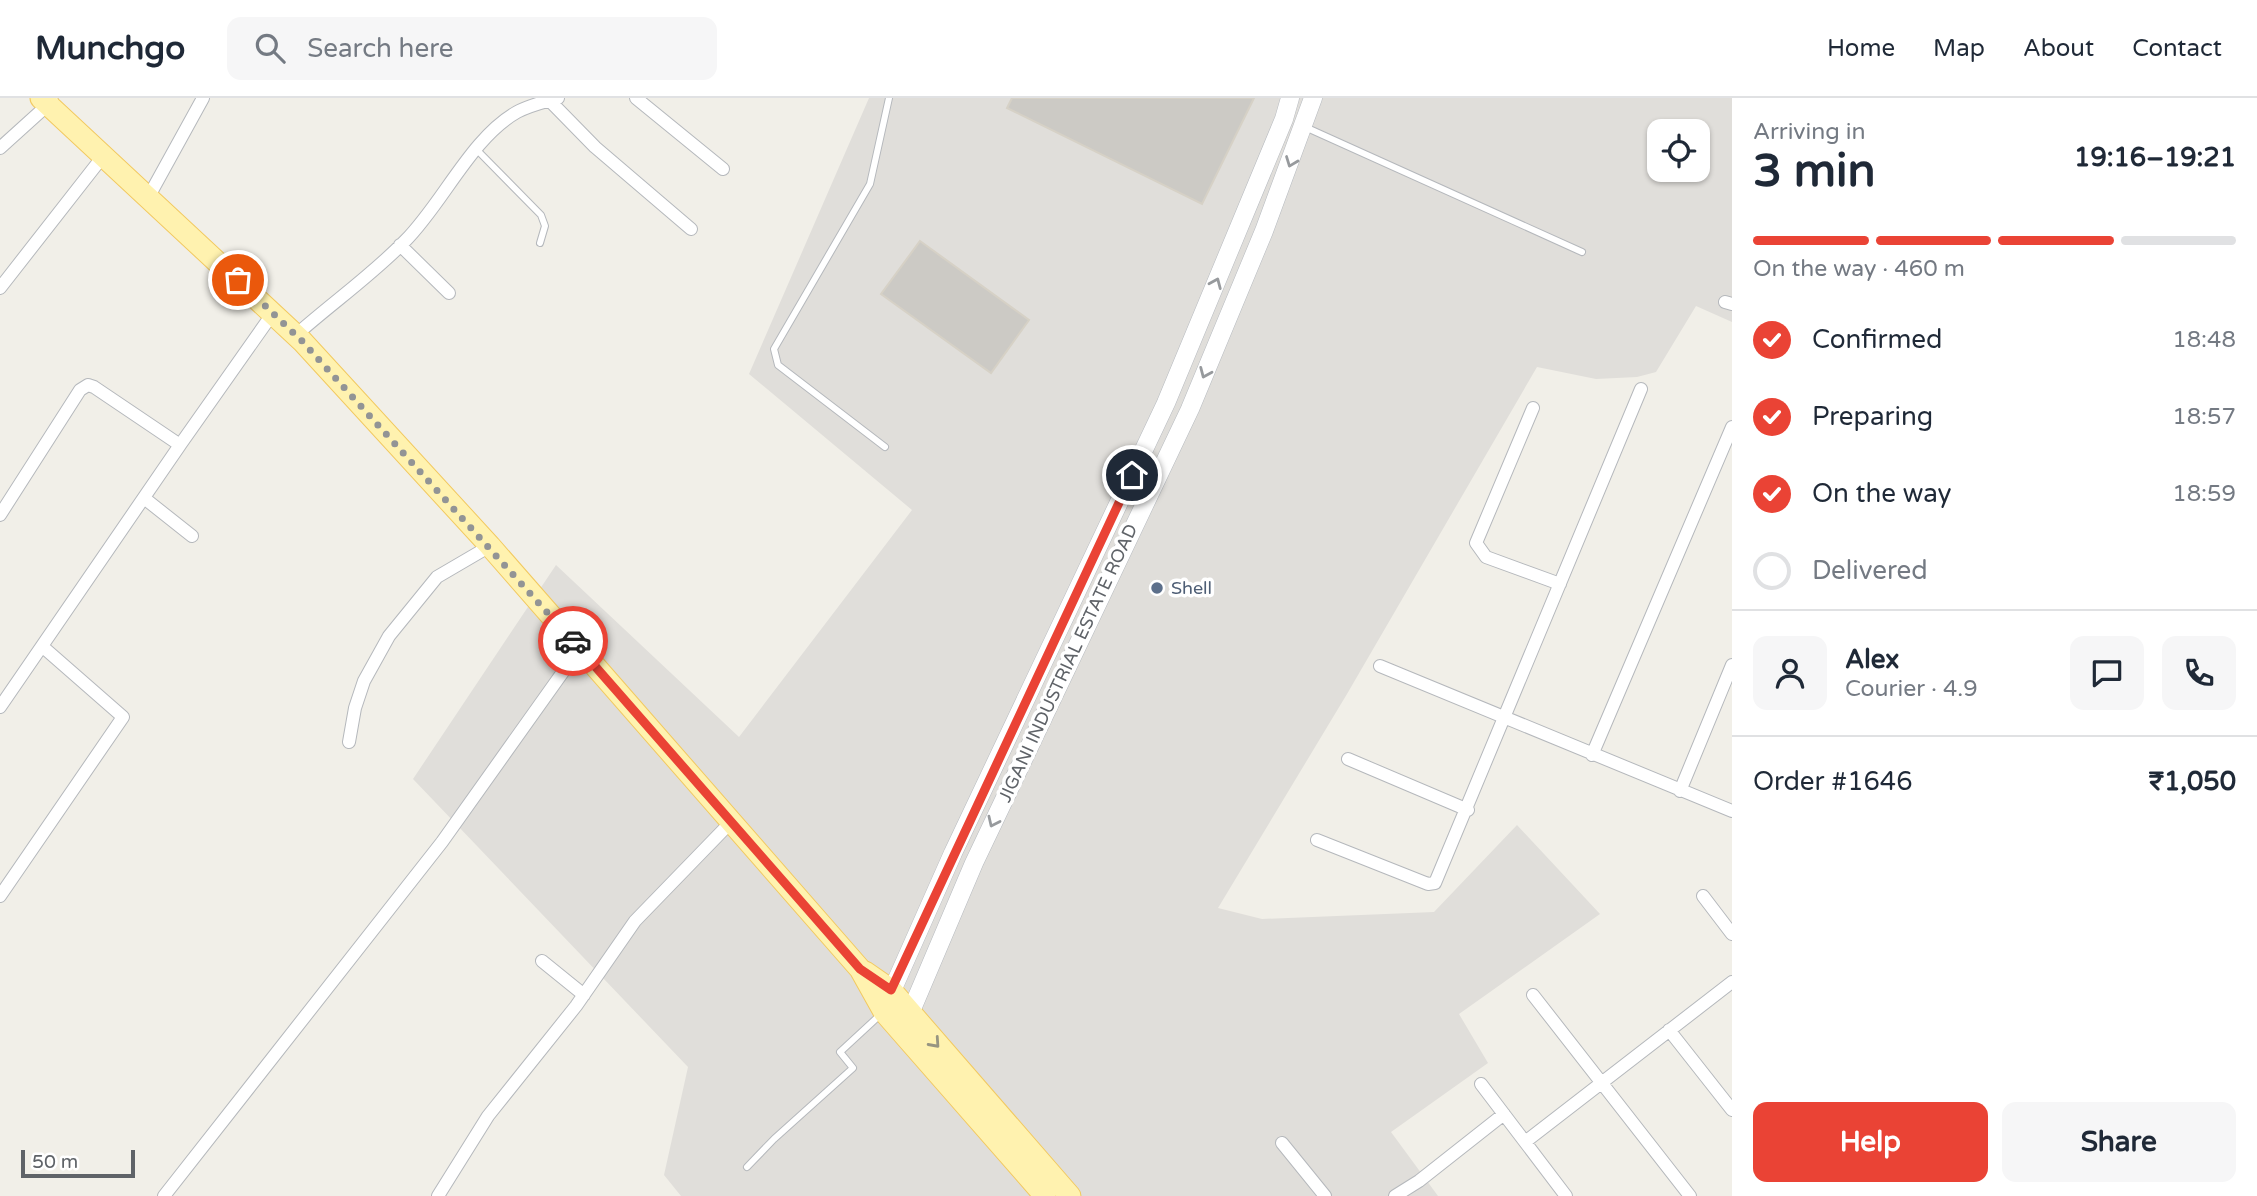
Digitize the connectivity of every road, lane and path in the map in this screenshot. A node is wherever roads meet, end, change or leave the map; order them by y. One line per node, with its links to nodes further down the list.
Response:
1 (203, 98): 13 (street)
2 (636, 98): 12 (street)
3 (889, 98): 26 (lane)
4 (1290, 98): 52 (main road, JIGANI INDUSTRIAL ESTATE ROAD, one-way to 4)
5 (1314, 98): 8 (main road, JIGANI INDUSTRIAL ESTATE ROAD)
6 (547, 99): 10 (street); 14 (street)
7 (48, 100): 9 (street); 11 (main road)
8 (1305, 127): 17 (lane); 56 (main road, JIGANI INDUSTRIAL ESTATE ROAD, one-way to 56)
9 (0, 148)
10 (477, 150): 15 (lane); 16 (street)
11 (104, 155): 13 (main road); 18 (street)
12 (723, 169)
13 (149, 196): 20 (main road)
14 (691, 229)
15 (540, 243)
16 (400, 245): 19 (street); 21 (street)
17 (1582, 252)
18 (0, 288)
19 (449, 293)
20 (273, 313): 21 (main road); 25 (street)
21 (296, 335): 30 (main road)
22 (1641, 389): 31 (street)
23 (1533, 408): 31 (street)
24 (1732, 427): 39 (street)
25 (180, 445): 27 (street); 28 (street)
26 (884, 447)
27 (144, 498): 29 (street); 32 (street)
28 (0, 515)
29 (192, 536)
30 (490, 546): 33 (main road); 38 (street)
31 (1560, 584): 37 (street)
32 (43, 647): 36 (street); 46 (street)
33 (580, 648): 44 (main road); 67 (street)
34 (1732, 665): 41 (street)
35 (1380, 666): 37 (street)
36 (0, 707)
37 (1505, 718): 39 (street); 42 (street)
38 (349, 742)
39 (1592, 755): 41 (street)
40 (1348, 759): 42 (street)
41 (1680, 791): 43 (street)
42 (1468, 810): 45 (street)
43 (1732, 811)
44 (731, 822): 50 (main road); 53 (street)
45 (1317, 840)
46 (0, 895)
47 (1703, 896): 48 (street)
48 (1732, 934)
49 (542, 961): 53 (street)
50 (860, 969): 52 (main road); 55 (main road)
51 (1732, 982): 57 (street)
52 (891, 990): 55 (main road, JIGANI INDUSTRIAL ESTATE ROAD); 56 (main road)
53 (584, 995): 68 (street)
54 (1533, 995): 59 (street)
55 (884, 1012): 58 (main road); 66 (lane)
56 (909, 1012): 58 (main road, JIGANI INDUSTRIAL ESTATE ROAD); 63 (main road, one-way to 63)
57 (1668, 1030): 59 (street); 61 (street)
58 (903, 1034): 63 (main road)
59 (1601, 1082): 64 (street); 74 (street)
60 (1481, 1084): 62 (street)
61 (1732, 1110)
62 (1504, 1114): 64 (street); 72 (street)
63 (1003, 1133): 69 (main road); 70 (main road)
64 (1525, 1142): 73 (street)
65 (1282, 1143): 71 (street)
66 (747, 1167)
67 (164, 1196)
68 (438, 1196)
69 (1045, 1196)
70 (1070, 1196)
71 (1325, 1196)
72 (1395, 1196)
73 (1566, 1196)
74 (1690, 1196)

